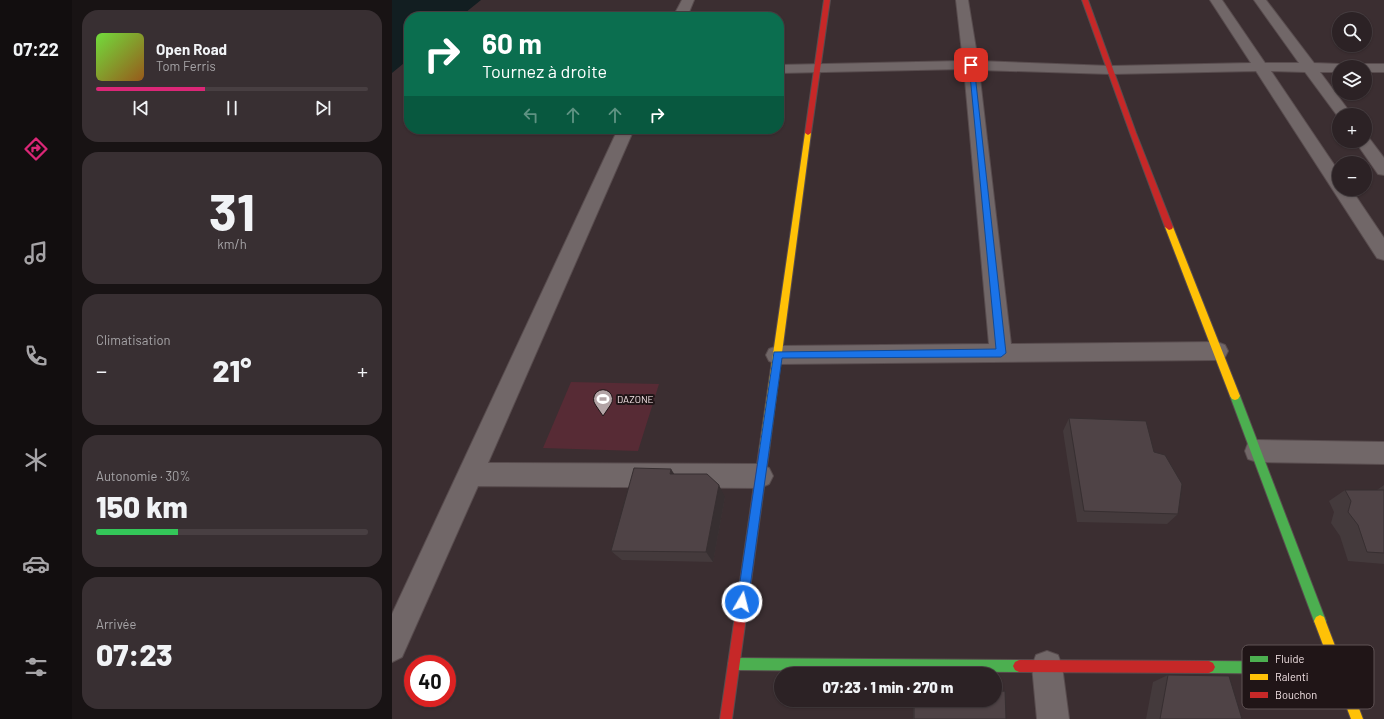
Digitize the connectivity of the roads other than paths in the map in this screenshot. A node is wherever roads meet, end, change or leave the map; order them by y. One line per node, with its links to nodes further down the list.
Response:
1 (688, 0): 7 (street)
2 (827, 0): 10 (street)
3 (962, 0): 8 (street)
4 (1085, 0): 16 (street)
5 (1216, 0): 9 (street)
6 (1260, 0): 11 (street)
7 (682, 12)
8 (971, 65): 10 (street); 16 (street); 25 (street)
9 (1261, 67): 11 (street); 16 (street); 21 (street)
10 (818, 68): 15 (street); 26 (street)
11 (1309, 68): 12 (street); 17 (street)
12 (1332, 68)
13 (1372, 68): 14 (street)
14 (1384, 68)
15 (784, 69)
16 (1111, 70): 24 (street)
17 (1339, 108)
18 (624, 134): 29 (street)
19 (1368, 148): 20 (street)
20 (1384, 170)
21 (1332, 174)
22 (1347, 196): 23 (street)
23 (1384, 253)
24 (1217, 351): 25 (street); 27 (street)
25 (1001, 353): 26 (street)
26 (778, 355): 30 (street)
27 (1257, 451): 28 (street); 31 (street)
28 (1384, 453)
29 (470, 474): 30 (street); 32 (street)
30 (760, 476): 33 (street)
31 (1329, 645)
32 (392, 647)
33 (734, 664): 34 (street); 37 (street)
34 (1047, 666): 35 (street); 38 (street)
35 (1242, 667)
36 (1353, 709): 39 (street)
37 (726, 719)
38 (1053, 719)
39 (1357, 719)

